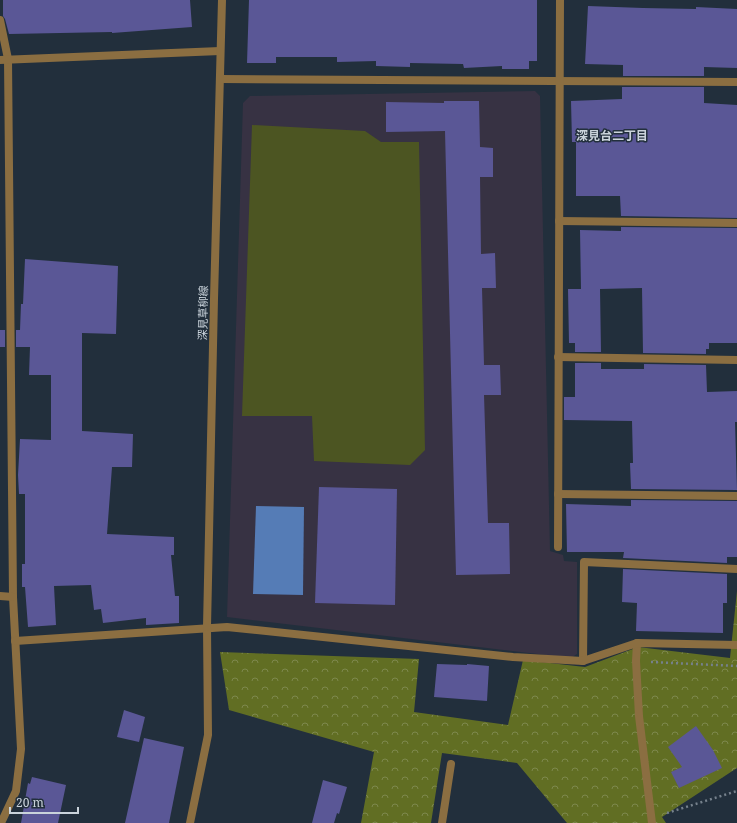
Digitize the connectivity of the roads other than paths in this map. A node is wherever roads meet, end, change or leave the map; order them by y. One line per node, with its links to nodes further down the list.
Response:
1 (222, 0): 4 (street, 深見草柳線)
2 (560, 0): 7 (street)
3 (0, 20): 5 (street)
4 (220, 51): 5 (street); 6 (street, 深見草柳線)
5 (4, 60): 18 (street)
6 (220, 79): 7 (street); 19 (street, 深見草柳線)
7 (560, 81): 8 (street); 9 (street)
8 (737, 82)
9 (559, 221): 10 (street); 11 (street)
10 (737, 223)
11 (558, 357): 12 (street); 13 (street)
12 (737, 360)
13 (558, 494): 14 (street); 15 (street)
14 (737, 496)
15 (558, 547)
16 (737, 569): 23 (street)
17 (0, 596): 18 (street)
18 (13, 597): 20 (street)
19 (207, 627): 20 (street); 23 (street); 27 (street, 深見草柳線)
20 (16, 641): 26 (street)
21 (637, 643): 22 (street); 23 (street); 25 (street)
22 (737, 645)
23 (583, 661)
24 (451, 764): 28 (street)
25 (652, 821)
26 (1, 823)
27 (190, 823)
28 (442, 823)

